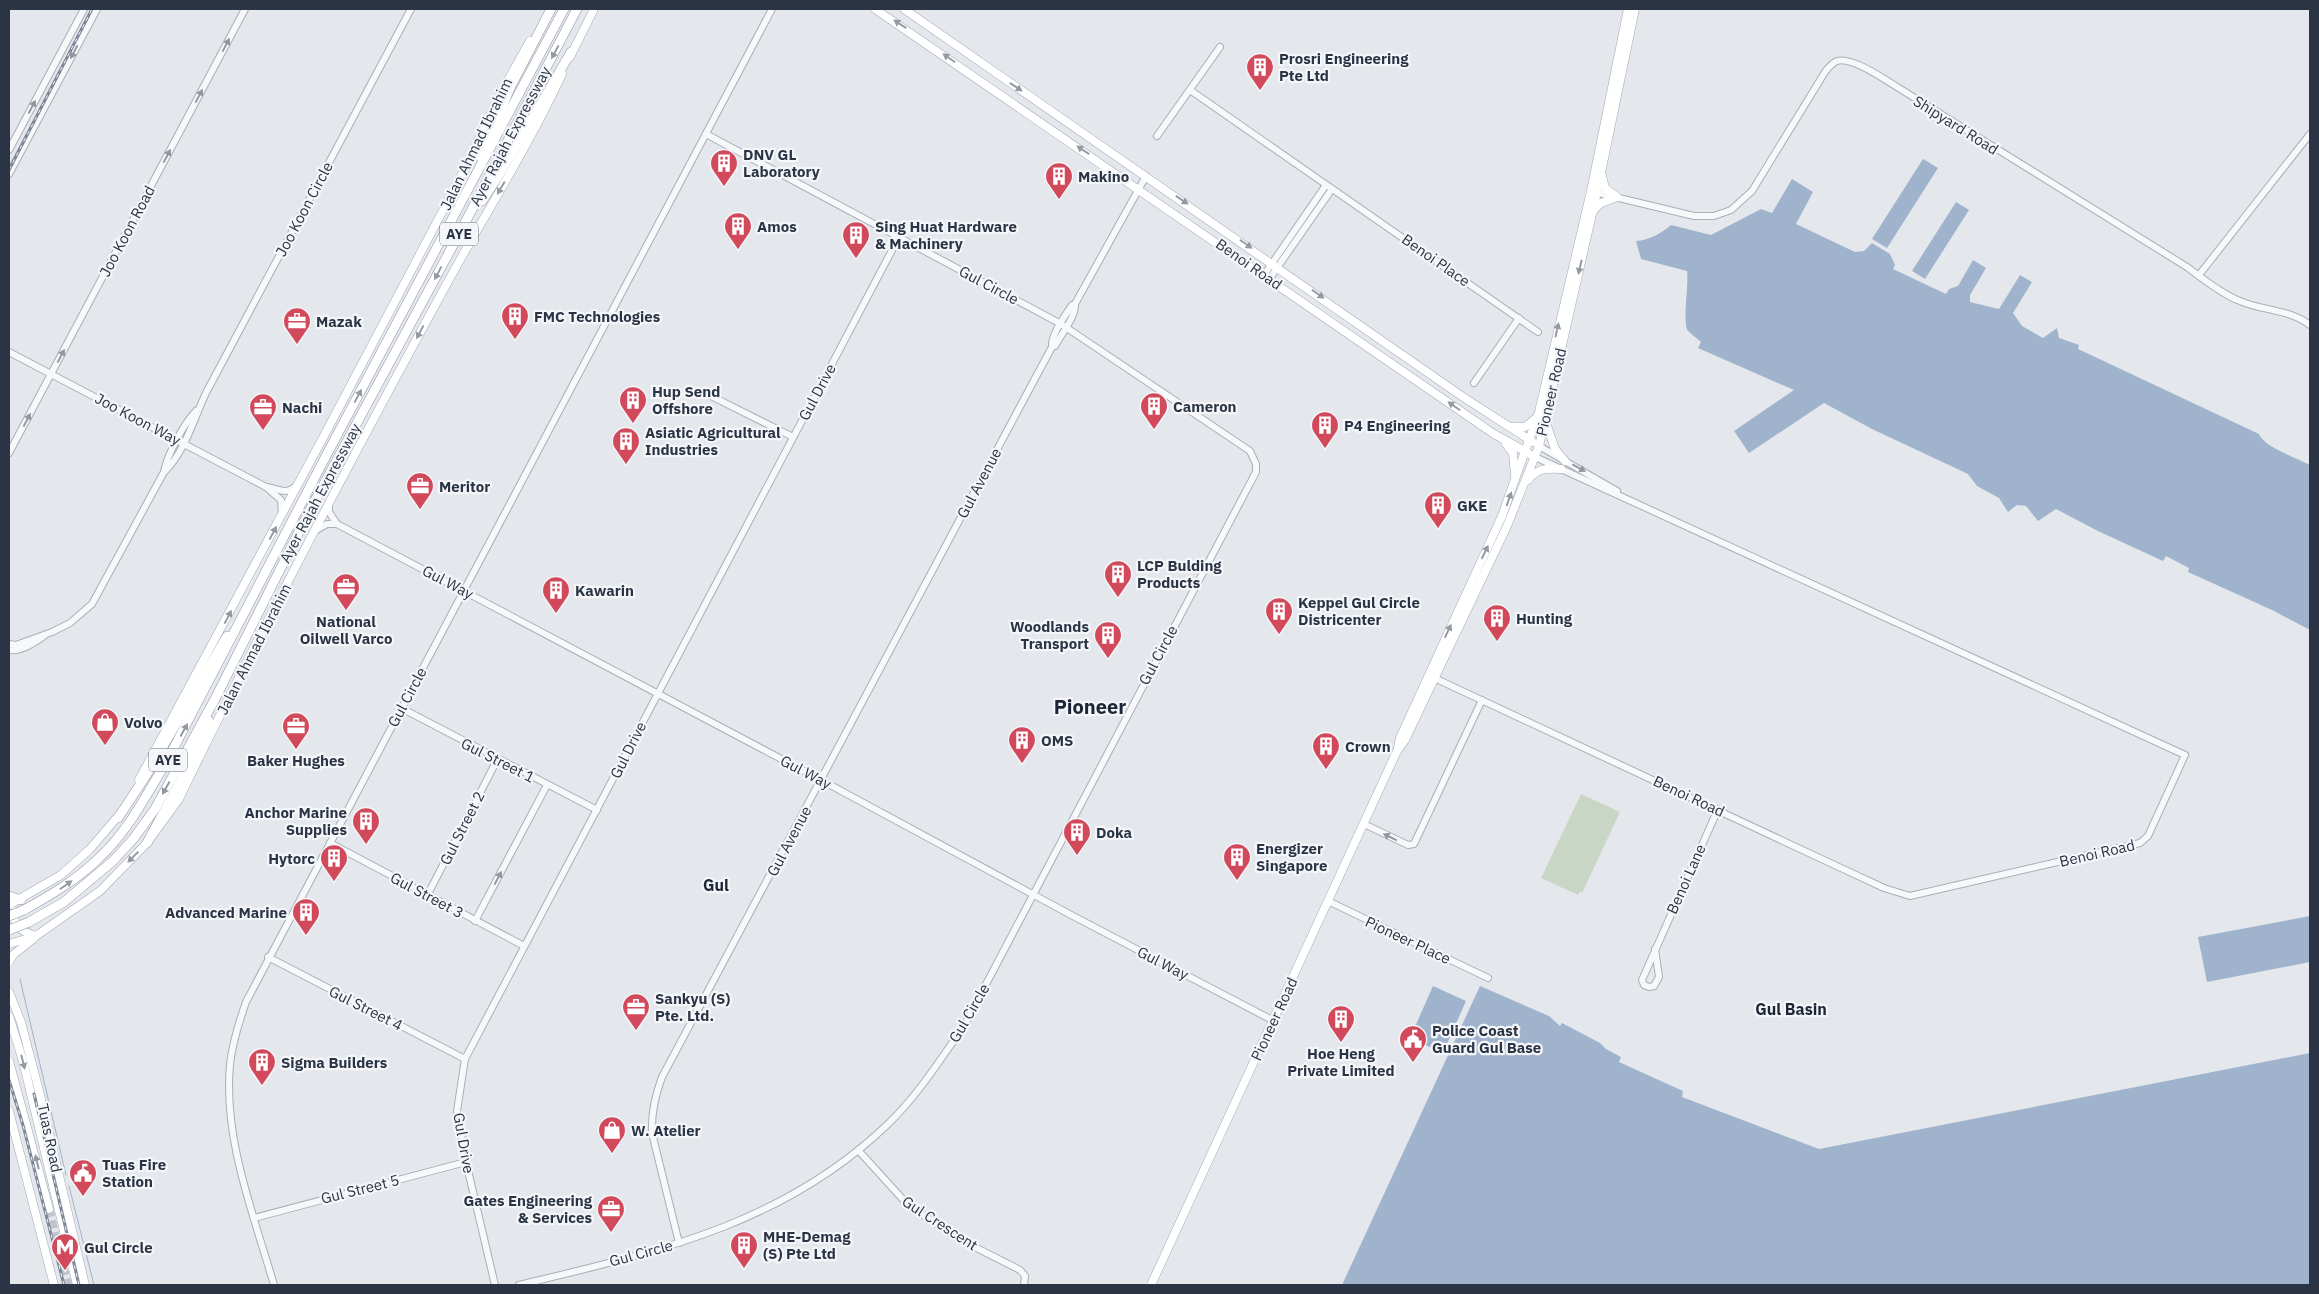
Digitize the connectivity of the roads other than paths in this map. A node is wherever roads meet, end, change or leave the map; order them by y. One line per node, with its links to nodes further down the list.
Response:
1 (84, 9): 20 (street, one-way to 1)
2 (97, 9): 22 (street, one-way to 22)
3 (245, 9): 42 (street, Joo Koon Road, one-way to 3)
4 (411, 9): 51 (street, Joo Koon Circle)
5 (550, 9): 23 (highway); 59 (main road, Jalan Ahmad Ibrahim)
6 (564, 9): 23 (highway, Ayer Rajah Expressway / AYE)
7 (577, 9): 31 (highway, Ayer Rajah Expressway / AYE, one-way to 31)
8 (594, 9): 15 (main road, Jalan Ahmad Ibrahim)
9 (772, 9): 17 (street, Gul Circle)
10 (876, 9): 26 (main road, Benoi Road, one-way to 10)
11 (904, 9): 24 (main road, Benoi Road, one-way to 24)
12 (1628, 9): 27 (main road, Pioneer Road)
13 (1635, 9): 21 (main road, Pioneer Road)
14 (1220, 47): 16 (street)
15 (572, 52): 31 (highway); 62 (main road, Jalan Ahmad Ibrahim, one-way to 62)
16 (1190, 90): 19 (street); 25 (street, Benoi Place)
17 (706, 134): 32 (street, Gul Circle); 68 (street, Gul Circle)
18 (2310, 134): 35 (street)
19 (1157, 136)
20 (9, 150)
21 (1602, 171): 27 (main road, Pioneer Road); 28 (main road)
22 (9, 174)
23 (476, 175): 67 (highway, Ayer Rajah Expressway / AYE, one-way to 23)
24 (1146, 176): 26 (street, Gul Avenue); 34 (main road, Benoi Road, one-way to 34)
25 (1329, 187): 34 (street); 37 (street, Benoi Place)
26 (1138, 188): 36 (main road, Benoi Road); 39 (street, Gul Avenue)
27 (1594, 192): 28 (street, Shipyard Road); 29 (main road, Pioneer Road); 30 (main road, Pioneer Road)
28 (1617, 197): 29 (main road); 35 (street, Shipyard Road)
29 (1593, 211): 30 (main road, Pioneer Road)
30 (1586, 226): 33 (main road, Pioneer Road)
31 (458, 236): 74 (highway, Ayer Rajah Expressway / AYE, one-way to 74)
32 (900, 237): 39 (street, Gul Circle); 49 (street, Gul Drive)
33 (1582, 243): 45 (main road, Pioneer Road, one-way to 33); 46 (main road, Pioneer Road, one-way to 46)
34 (1275, 264): 36 (street); 47 (main road, Benoi Road, one-way to 47)
35 (2199, 275): 38 (street)
36 (1267, 277): 48 (main road, Benoi Road, one-way to 36)
37 (1519, 318): 40 (street, Benoi Place); 43 (street)
38 (2310, 325)
39 (1063, 326): 78 (street, Gul Avenue); 86 (street, Gul Circle)
40 (1538, 332)
41 (9, 352): 42 (street, Joo Koon Way)
42 (52, 374): 51 (street, Joo Koon Way); 54 (street, Joo Koon Road, one-way to 42)
43 (1474, 383)
44 (709, 395): 49 (street)
45 (1539, 412): 47 (main road); 50 (main road, Pioneer Road)
46 (1545, 420): 52 (main road, Pioneer Road); 56 (main road)
47 (1508, 426): 50 (main road, Benoi Road)
48 (1494, 434): 53 (main road, Benoi Road); 58 (main road)
49 (793, 437): 73 (street, Gul Drive)
50 (1530, 440): 52 (main road, Benoi Road); 53 (main road, Pioneer Road)
51 (180, 441): 61 (street, Joo Koon Way); 69 (street, Joo Koon Circle)
52 (1539, 446): 55 (main road, Pioneer Road); 56 (street, Benoi Road)
53 (1526, 452): 55 (main road, Benoi Road); 58 (main road, Pioneer Road)
54 (9, 453)
55 (1535, 457): 57 (street, Benoi Road); 60 (main road, Pioneer Road)
56 (1565, 461): 63 (street, Benoi Road, one-way to 63)
57 (1561, 470): 60 (main road); 63 (street, Benoi Road)
58 (1515, 482): 72 (main road, Pioneer Road, one-way to 58)
59 (299, 484): 61 (street, Joo Koon Way); 64 (main road, Jalan Ahmad Ibrahim)
60 (1524, 486): 72 (main road, Pioneer Road)
61 (266, 487): 64 (street, Joo Koon Way)
62 (329, 501): 65 (street); 66 (main road, Jalan Ahmad Ibrahim)
63 (1633, 501): 80 (street, Benoi Road)
64 (282, 515): 82 (main road, Jalan Ahmad Ibrahim, one-way to 64)
65 (337, 524): 66 (street); 68 (street, Gul Way)
66 (313, 532): 85 (main road, Jalan Ahmad Ibrahim)
67 (266, 572): 82 (highway); 92 (highway, Ayer Rajah Expressway / AYE, one-way to 67, bridge)
68 (464, 591): 73 (street, Gul Way); 76 (street, Gul Circle)
69 (44, 635): 70 (street, Joo Koon Circle); 71 (street, Joo Koon Circle)
70 (9, 644)
71 (9, 650)
72 (1432, 677): 75 (street, Benoi Road); 83 (main road, Pioneer Road)
73 (657, 694): 78 (street, Gul Way); 81 (street, Gul Drive)
74 (215, 700): 85 (highway); 94 (highway, Ayer Rajah Expressway / AYE, one-way to 94, bridge)
75 (1482, 700): 80 (street, Benoi Road); 83 (street, one-way to 83)
76 (401, 708): 77 (street, Gul Street 1); 84 (street, Gul Circle)
77 (497, 760): 79 (street, Gul Street 1); 88 (street, Gul Street 2)
78 (821, 780): 86 (street, Gul Way); 112 (street, Gul Avenue)
79 (547, 785): 81 (street, Gul Street 1); 93 (street, one-way to 79)
80 (1718, 809): 98 (street, Benoi Lane)
81 (597, 810): 97 (street, Gul Drive)
82 (118, 818): 89 (main road, Jalan Ahmad Ibrahim)
83 (1364, 824): 90 (main road, Pioneer Road)
84 (330, 843): 88 (street, Gul Street 3); 99 (street, Gul Circle)
85 (147, 844): 95 (main road, Jalan Ahmad Ibrahim, one-way to 95)
86 (1033, 895): 104 (street, Gul Way); 108 (street, Gul Circle)
87 (9, 896): 89 (highway)
88 (427, 896): 93 (street, Gul Street 3)
89 (21, 900): 91 (main road, Jalan Ahmad Ibrahim); 95 (main road)
90 (1328, 901): 101 (street, Pioneer Place); 104 (main road, Pioneer Road)
91 (9, 905)
92 (9, 916)
93 (475, 922): 97 (street, Gul Street 3)
94 (9, 930)
95 (36, 936): 96 (main road, Jalan Ahmad Ibrahim); 100 (main road)
96 (9, 944)
97 (524, 946): 105 (street, Gul Drive)
98 (1655, 949): 98 (street, Benoi Lane)
99 (268, 957): 105 (street, Gul Street 4); 111 (street, Gul Circle)
100 (9, 962)
101 (1488, 978)
102 (9, 992): 115 (main road, Tuas Road)
103 (9, 1016): 114 (main road, Tuas Road, one-way to 114)
104 (1274, 1021): 120 (main road, Pioneer Road)
105 (465, 1059): 109 (street, Gul Drive)
106 (9, 1062): 110 (main road, Tuas Road, one-way to 106)
107 (9, 1111): 113 (main road, Tuas Road)
108 (858, 1150): 112 (street, Gul Circle); 119 (street, Gul Crescent)
109 (466, 1162): 111 (street, Gul Street 5); 117 (street, Gul Drive)
110 (49, 1209)
111 (254, 1218): 116 (street, Gul Circle)
112 (679, 1243): 118 (street, Gul Circle)
113 (54, 1285)
114 (77, 1285)
115 (85, 1285)
116 (274, 1285)
117 (495, 1285)
118 (519, 1285)
119 (1024, 1285)
120 (1151, 1285)

